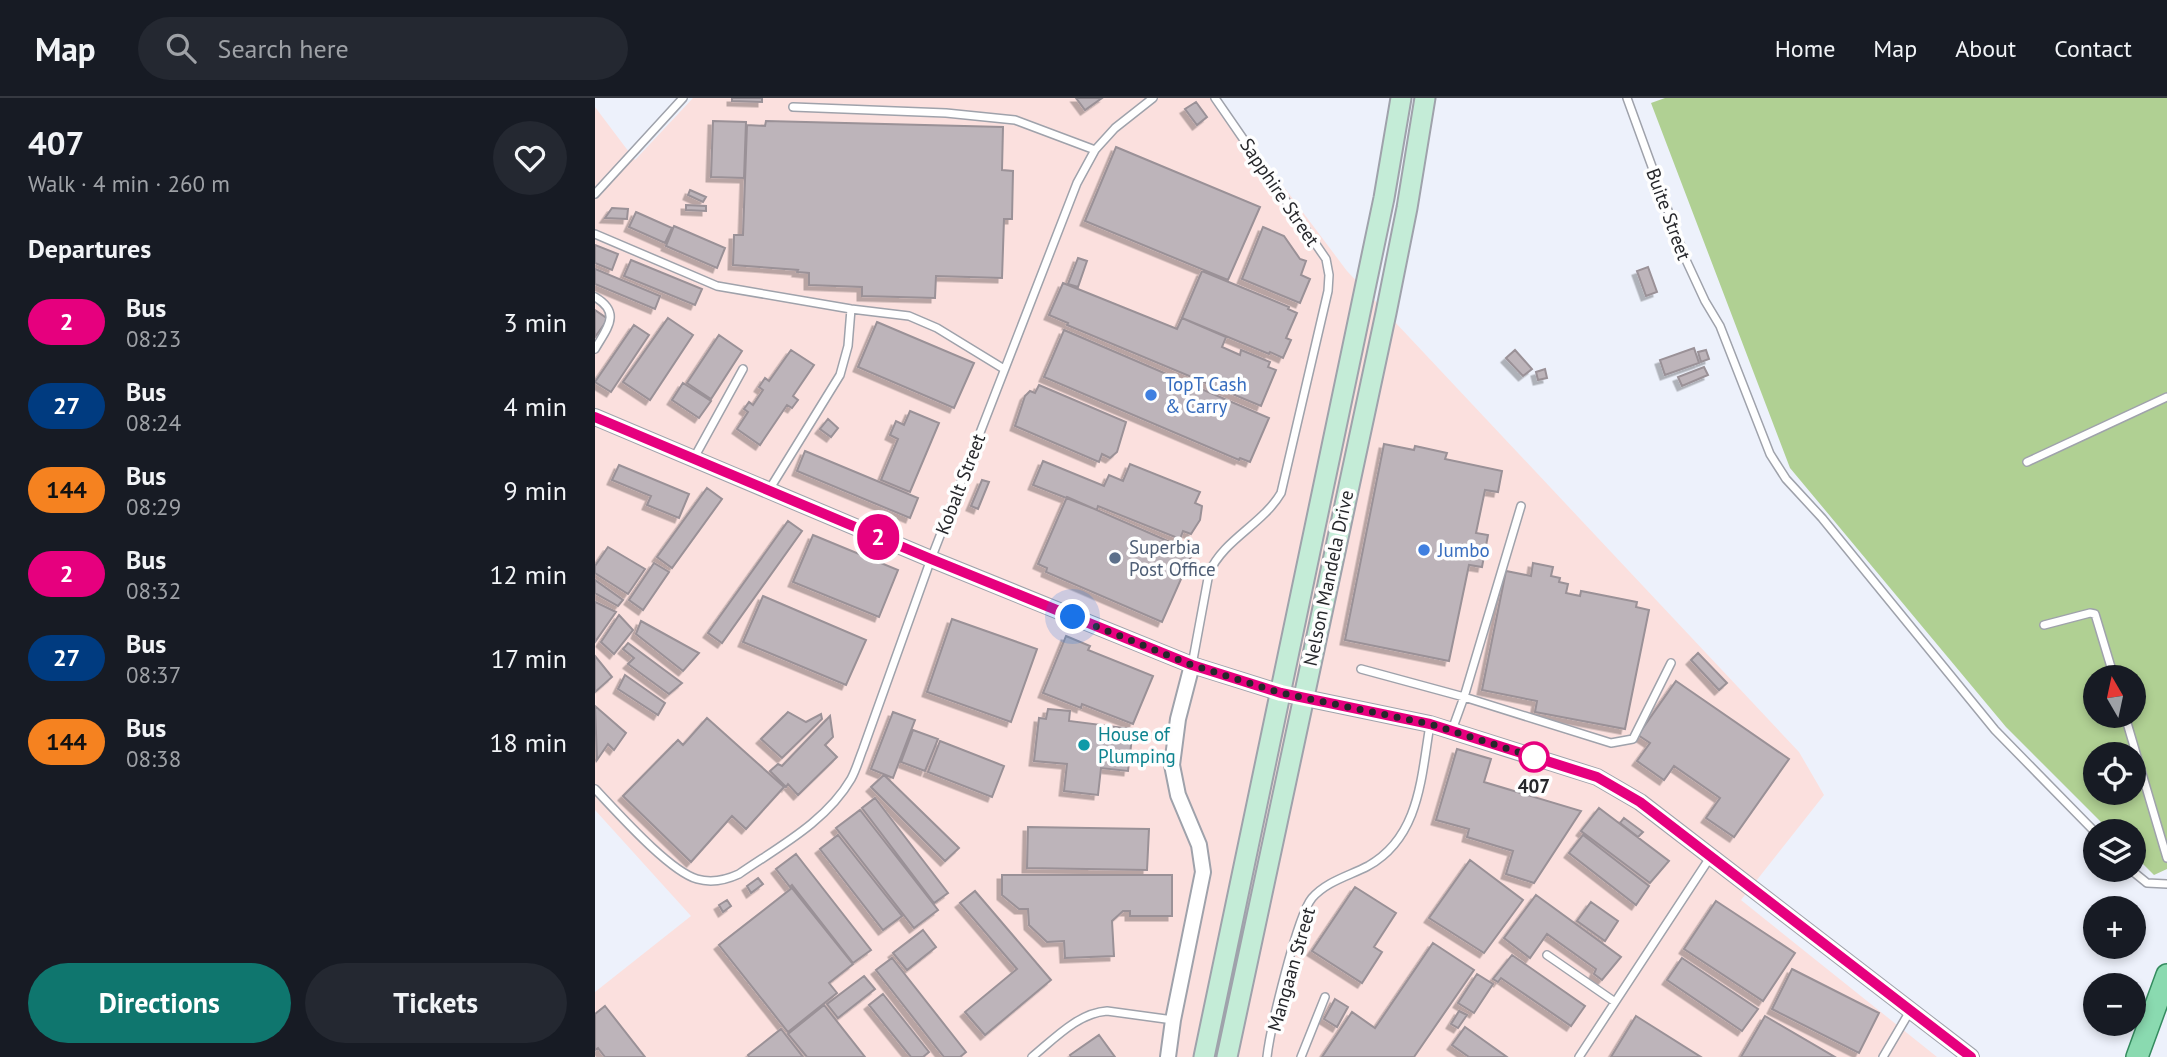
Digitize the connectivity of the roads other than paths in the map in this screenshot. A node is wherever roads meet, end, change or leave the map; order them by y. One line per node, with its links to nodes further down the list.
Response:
1 (683, 98): 9 (lane)
2 (1153, 98): 8 (lane, Kobalt Street)
3 (1215, 98): 25 (lane, Sapphire Street)
4 (1401, 98): 28 (main road, Nelson Mandela Drive)
5 (1627, 98): 35 (lane, Buite Street)
6 (793, 107): 8 (lane)
7 (1423, 107): 30 (main road, Nelson Mandela Drive)
8 (1095, 150): 15 (lane, Kobalt Street)
9 (595, 194)
10 (595, 234): 12 (lane)
11 (595, 297): 13 (lane)
12 (851, 309): 15 (lane); 20 (lane)
13 (595, 349)
14 (743, 369): 18 (lane)
15 (1004, 369): 22 (lane, Kobalt Street)
16 (2167, 397): 19 (lane)
17 (595, 417): 18 (street)
18 (693, 459): 20 (street)
19 (2027, 462)
20 (769, 490): 22 (street)
21 (1521, 506): 29 (lane)
22 (931, 559): 25 (street); 34 (lane, Kobalt Street)
23 (2044, 625): 26 (lane)
24 (1671, 663): 29 (lane)
25 (1192, 665): 28 (street); 45 (street)
26 (2110, 665)
27 (1361, 669): 29 (lane)
28 (1281, 693): 30 (street); 49 (main road, Nelson Mandela Drive)
29 (1464, 697): 33 (lane)
30 (1303, 698): 31 (street); 50 (main road, Nelson Mandela Drive)
31 (1430, 724): 33 (street); 51 (lane, Mangaan Street)
32 (2129, 728): 37 (lane)
33 (1452, 731): 36 (street)
34 (595, 789)
35 (2083, 820)
36 (1711, 856): 43 (lane); 44 (street)
37 (2167, 858)
38 (2146, 882): 39 (lane)
39 (2167, 884)
40 (1547, 955): 43 (lane)
41 (2163, 983): 46 (main road)
42 (1325, 997): 52 (lane)
43 (1615, 1002): 53 (lane)
44 (1910, 1011): 54 (lane); 55 (street)
45 (1173, 1020): 47 (lane); 48 (street)
46 (2140, 1049)
47 (1032, 1057)
48 (1168, 1057)
49 (1204, 1057)
50 (1227, 1057)
51 (1267, 1057)
52 (1301, 1057)
53 (1579, 1057)
54 (1883, 1057)
55 (1971, 1057)

